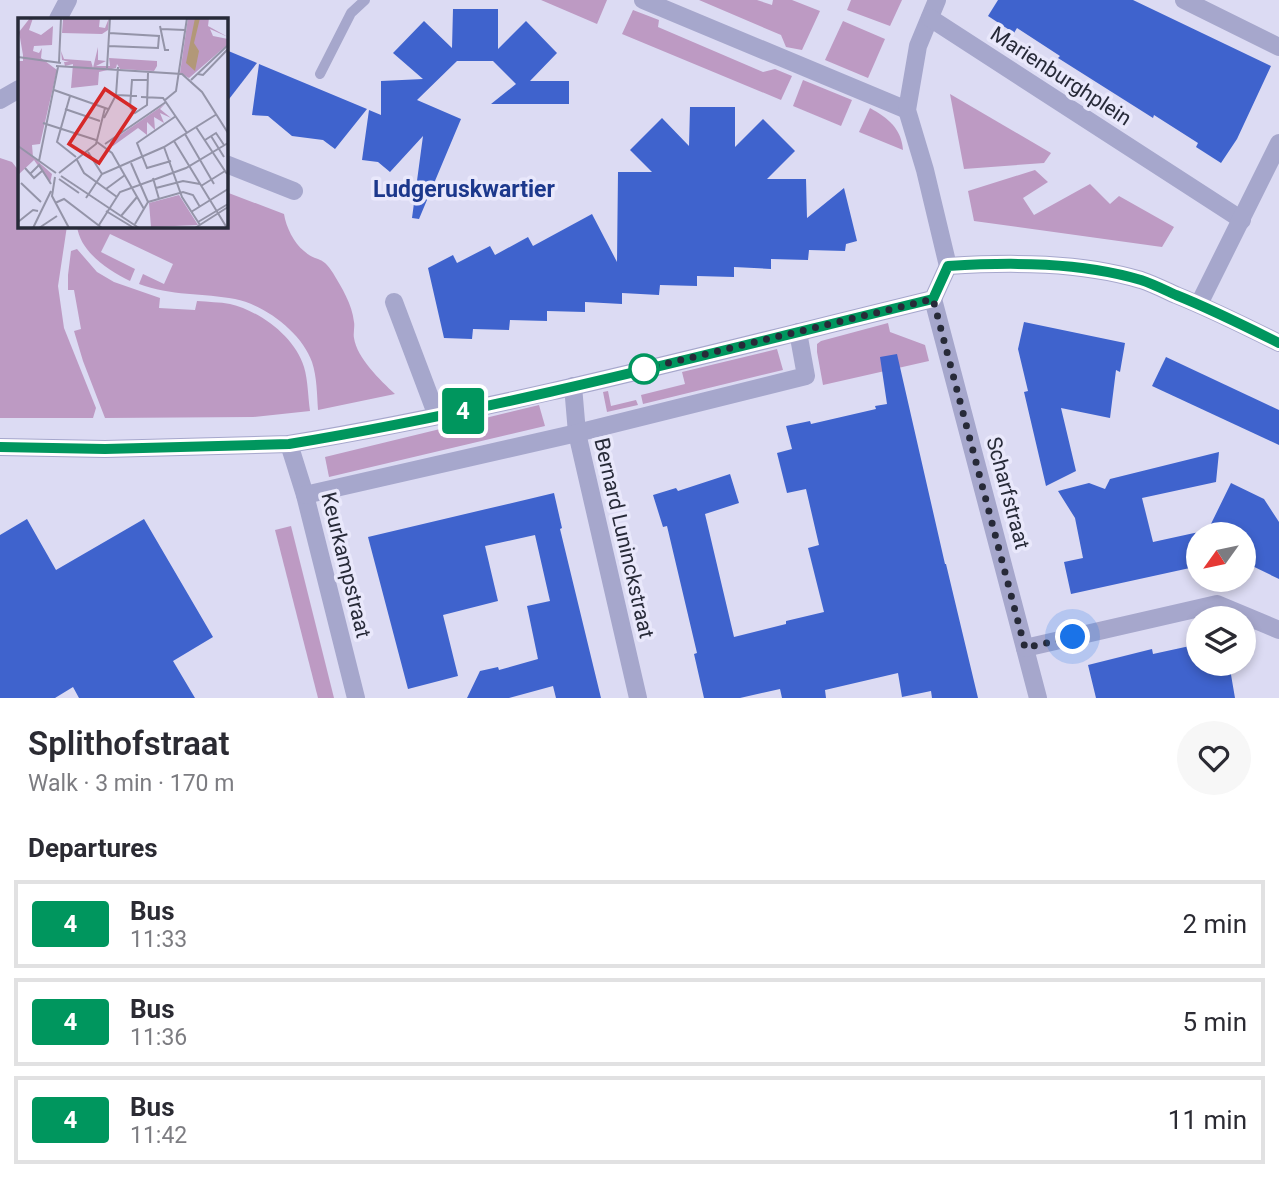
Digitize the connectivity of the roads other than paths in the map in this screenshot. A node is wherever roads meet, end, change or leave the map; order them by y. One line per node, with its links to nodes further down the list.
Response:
1 (68, 0): 6 (street)
2 (366, 0): 9 (lane)
3 (643, 0): 12 (street)
4 (937, 0): 7 (street)
5 (1184, 0): 8 (street)
6 (59, 18)
7 (930, 18): 12 (street); 16 (street, Marienburghplein)
8 (1279, 47)
9 (320, 74)
10 (18, 90): 11 (street)
11 (0, 100)
12 (907, 110): 17 (street)
13 (1279, 143): 16 (street)
14 (228, 165): 15 (street)
15 (294, 191)
16 (1242, 220): 20 (street)
17 (948, 266): 18 (street); 20 (street)
18 (933, 299): 21 (street); 30 (street, Scharfstraat)
19 (394, 302): 24 (street)
20 (1199, 304): 22 (street)
21 (798, 332): 23 (street); 25 (street)
22 (1279, 343)
23 (573, 386): 24 (street); 25 (street, Bernard Luninckstraat)
24 (437, 416): 26 (street)
25 (577, 433): 28 (street); 32 (street, Bernard Luninckstraat)
26 (289, 444): 27 (street); 28 (street, Keurkampstraat)
27 (0, 447)
28 (305, 495): 31 (street, Keurkampstraat)
29 (1279, 630): 30 (street)
30 (1025, 648): 33 (street, Scharfstraat)
31 (356, 698)
32 (638, 698)
33 (1038, 698)

